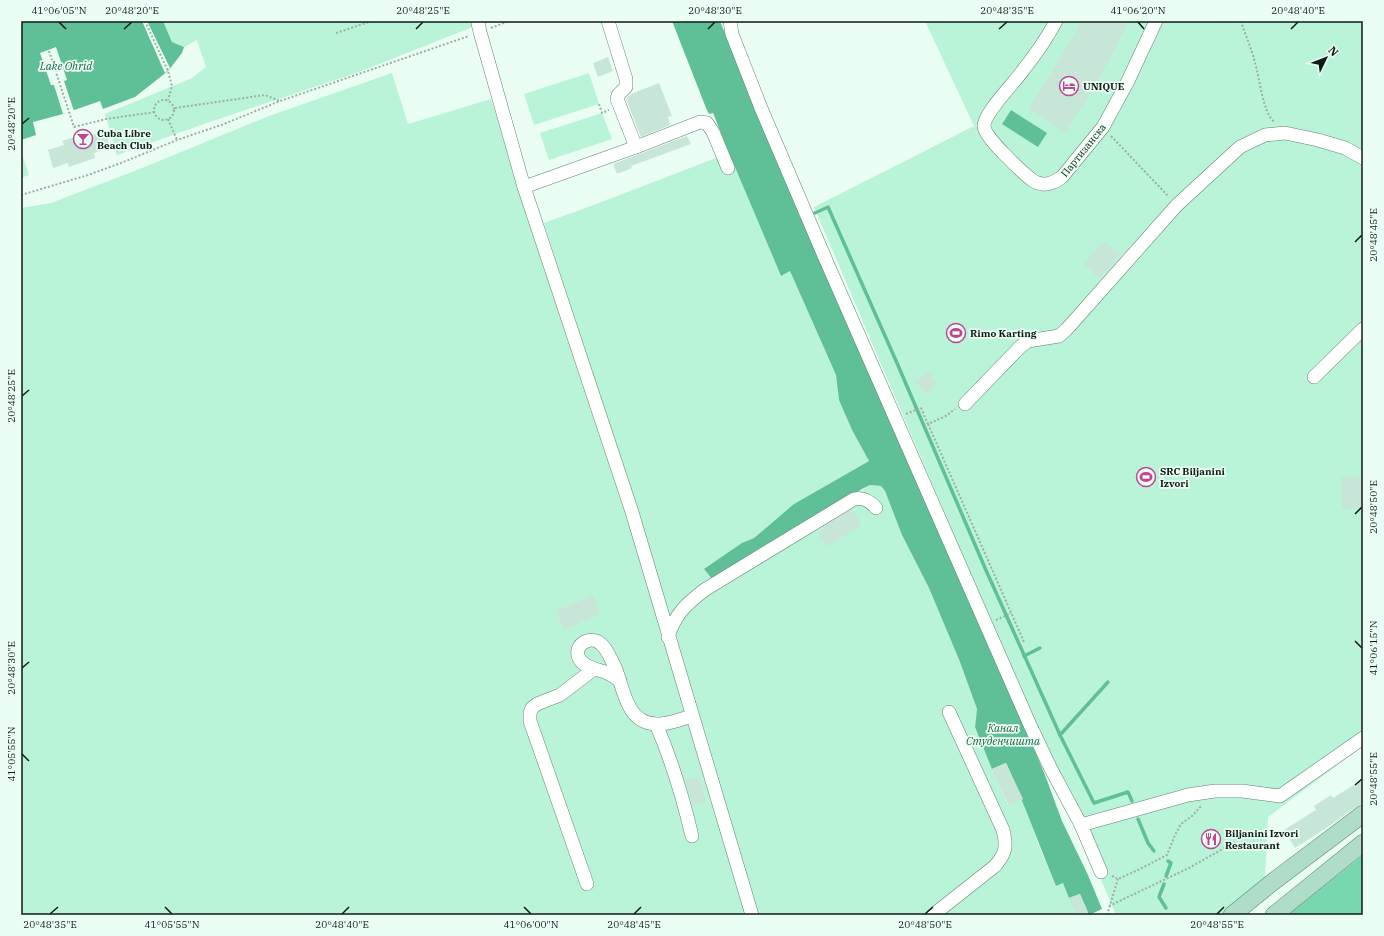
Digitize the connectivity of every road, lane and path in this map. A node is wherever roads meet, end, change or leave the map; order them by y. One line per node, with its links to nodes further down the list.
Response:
1 (145, 21): 12 (path)
2 (372, 21): 10 (path)
3 (509, 21): 9 (path)
4 (608, 21): 20 (street)
5 (730, 21): 44 (street)
6 (1056, 21): 17 (street, Партизанска)
7 (1156, 21): 17 (street, Партизанска)
8 (1241, 21): 18 (path)
9 (480, 26): 13 (path); 23 (street)
10 (336, 34)
11 (49, 51): 15 (path)
12 (168, 100): 14 (path); 15 (path)
13 (280, 102): 14 (path); 19 (path)
14 (175, 108): 16 (path)
15 (154, 112): 16 (path)
16 (168, 120): 19 (path)
17 (1103, 127): 25 (path)
18 (1285, 133): 21 (street); 25 (street)
19 (177, 140): 24 (path)
20 (636, 147): 22 (street); 23 (street)
21 (1363, 158)
22 (728, 168)
23 (524, 187): 34 (street)
24 (21, 195)
25 (1177, 205): 28 (street)
26 (1363, 329): 27 (street)
27 (1314, 377)
28 (965, 404): 30 (path)
29 (912, 412): 30 (path)
30 (928, 424): 32 (path)
31 (876, 508): 34 (street)
32 (1011, 613): 33 (path); 35 (path)
33 (1002, 618)
34 (668, 637): 39 (street)
35 (1024, 642)
36 (594, 669): 37 (street); 37 (street); 50 (street)
37 (620, 681): 40 (street)
38 (949, 712): 53 (street)
39 (692, 716): 40 (street); 52 (street)
40 (656, 724): 45 (street)
41 (1363, 738): 42 (street)
42 (1215, 790): 44 (street); 49 (path)
43 (1363, 814): 55 (main road)
44 (1081, 825): 48 (street)
45 (692, 836)
46 (1234, 842): 51 (path)
47 (1363, 843): 56 (main road)
48 (1101, 872): 49 (path)
49 (1118, 879): 51 (path)
50 (587, 884)
51 (1109, 906): 54 (path)
52 (752, 915)
53 (933, 915)
54 (1107, 915)
55 (1232, 915)
56 (1274, 915)

